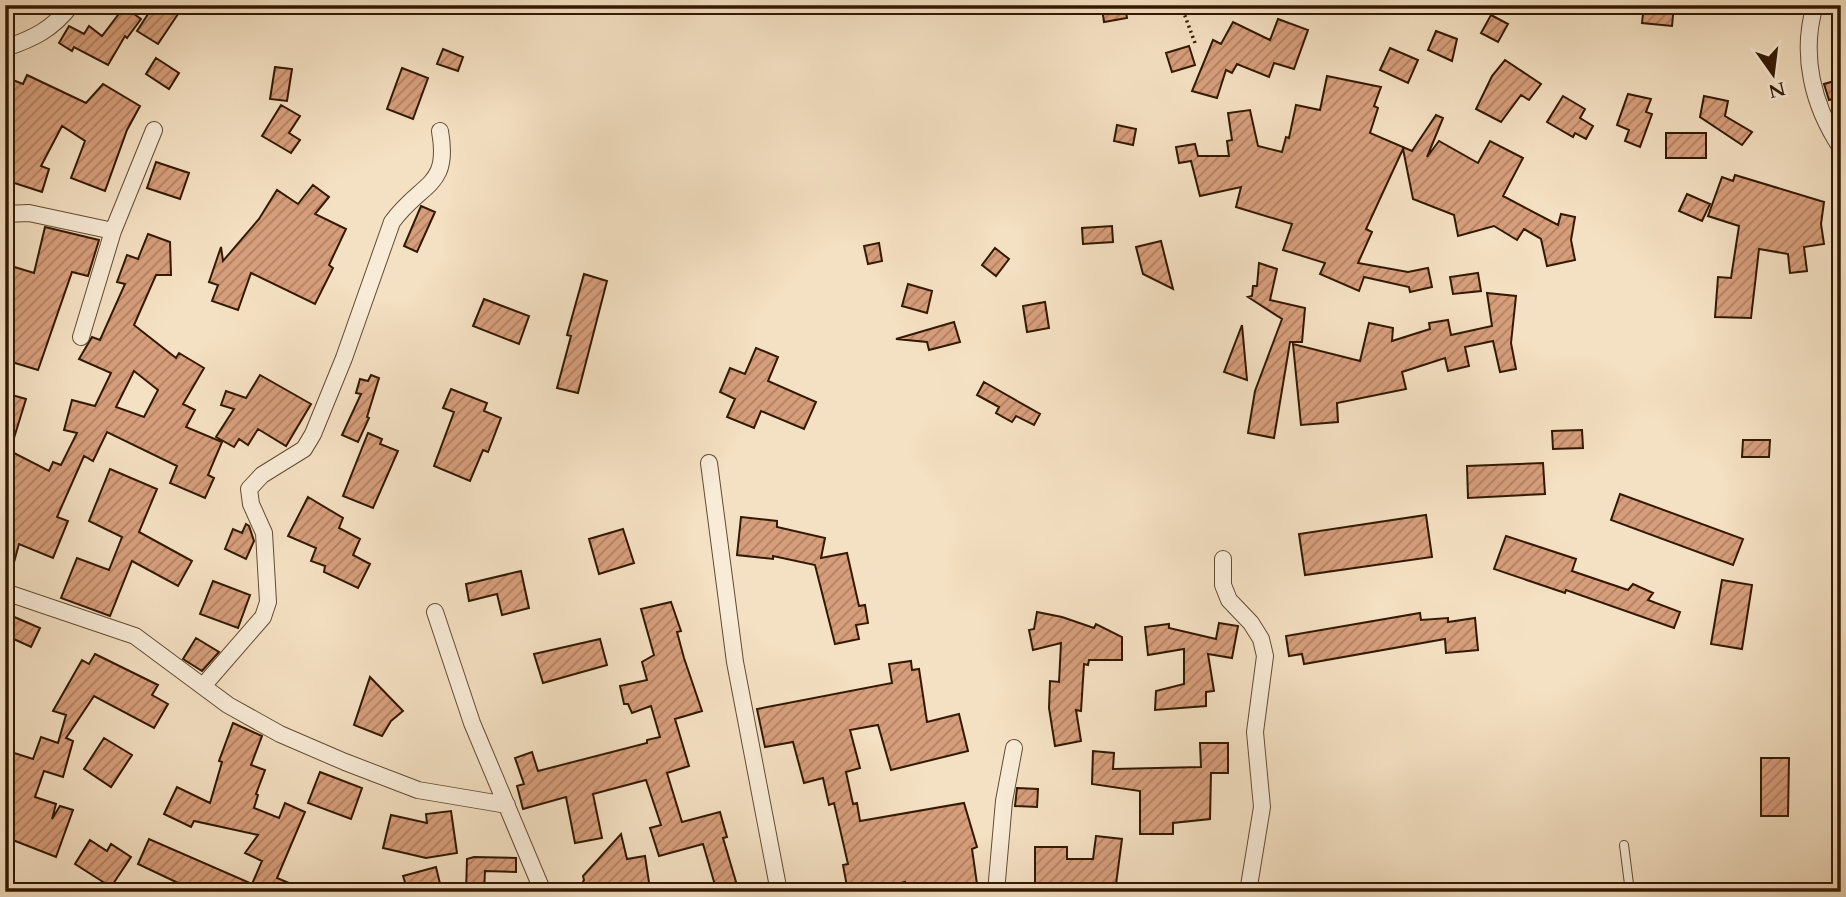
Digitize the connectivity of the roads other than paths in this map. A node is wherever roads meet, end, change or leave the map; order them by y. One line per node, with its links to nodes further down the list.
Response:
1 (71, 5): 3 (street)
2 (1815, 5): 6 (street)
3 (5, 48)
4 (155, 130): 8 (street)
5 (440, 131): 14 (street)
6 (1841, 148)
7 (5, 214): 8 (street)
8 (113, 231): 9 (street)
9 (81, 337)
10 (709, 463): 19 (street)
11 (1223, 559): 21 (street)
12 (5, 592): 14 (street)
13 (435, 612): 16 (street)
14 (203, 686): 16 (street)
15 (1014, 748): 20 (street)
16 (507, 805): 18 (street)
17 (1624, 845): 22 (lane)
18 (543, 892)
19 (779, 892)
20 (996, 892)
21 (1248, 892)
22 (1630, 892)

